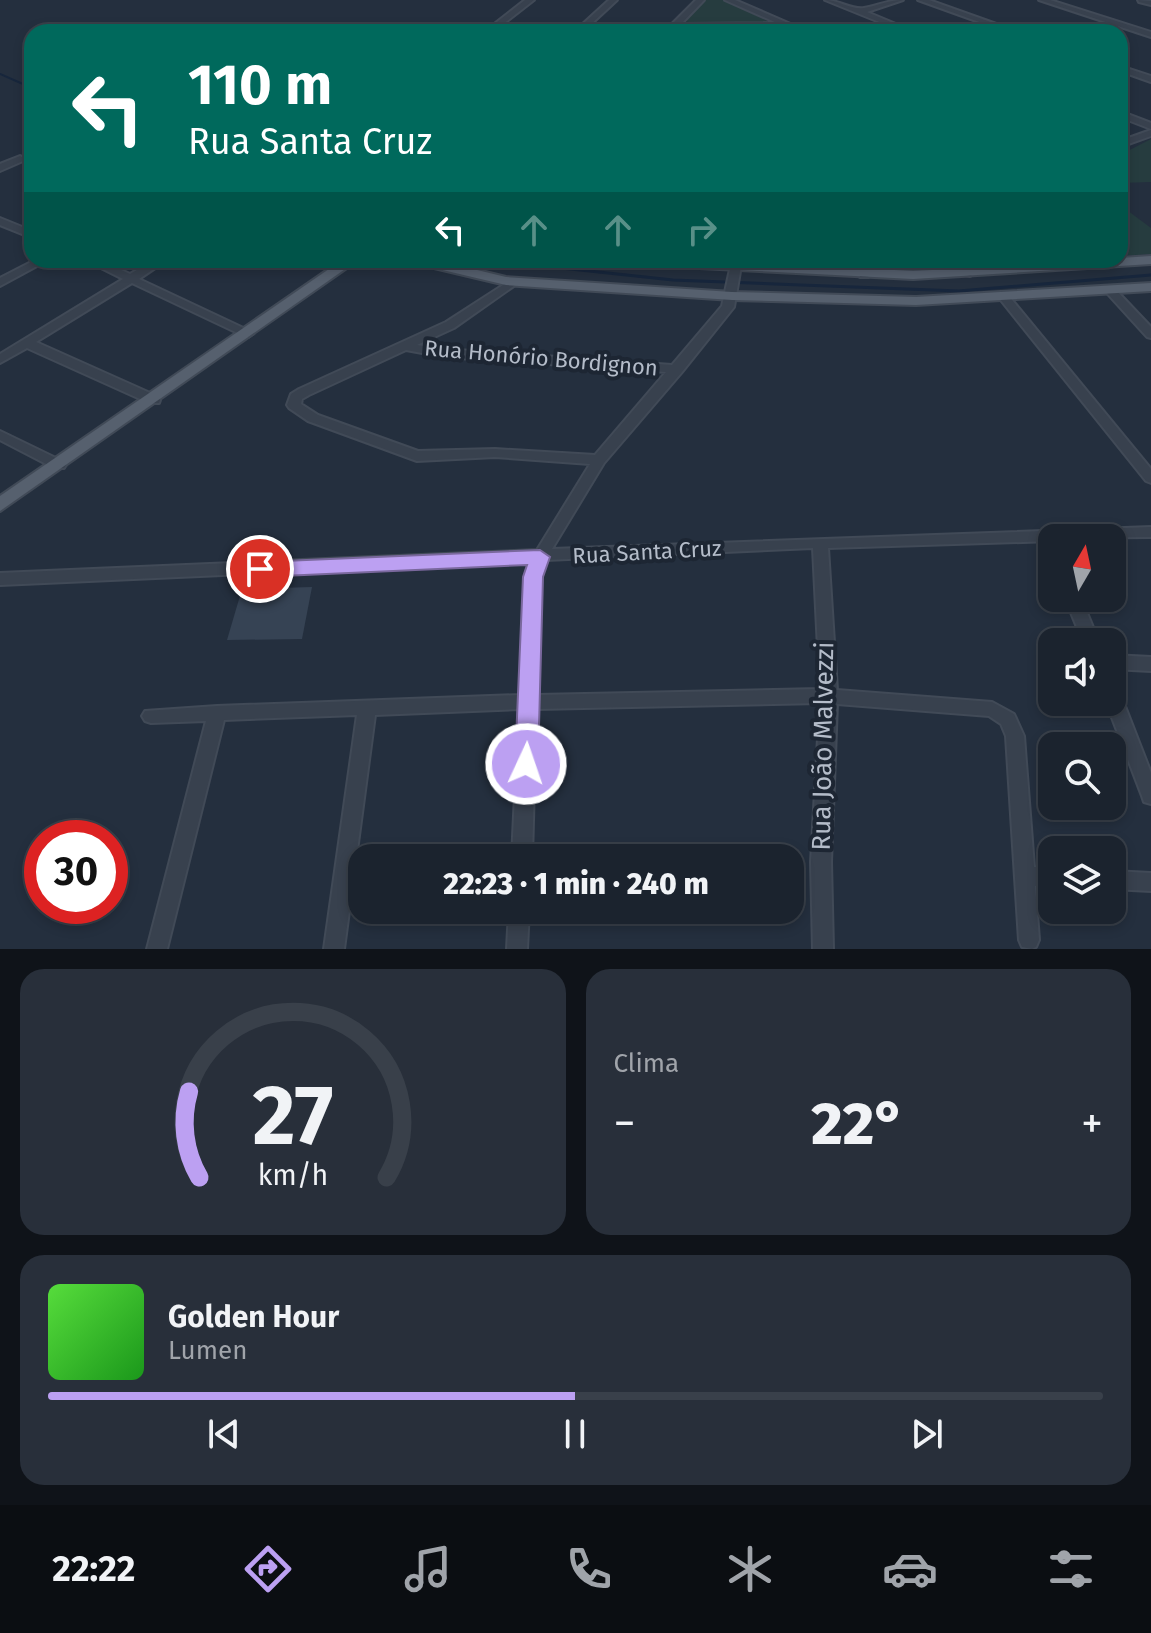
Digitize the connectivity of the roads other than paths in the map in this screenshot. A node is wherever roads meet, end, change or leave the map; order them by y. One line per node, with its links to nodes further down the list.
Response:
1 (530, 0): 12 (street)
2 (613, 0): 13 (street)
3 (700, 0): 14 (street)
4 (729, 0): 15 (street)
5 (829, 0): 11 (street)
6 (899, 0): 11 (street)
7 (922, 0): 17 (street)
8 (1043, 0): 18 (street)
9 (1142, 0): 10 (street)
10 (1151, 3)
11 (860, 12): 16 (street)
12 (498, 24)
13 (587, 24)
14 (677, 24)
15 (776, 24)
16 (891, 24)
17 (992, 24)
18 (1117, 24)
19 (1128, 28): 20 (street)
20 (1151, 35)
21 (1151, 70): 23 (street)
22 (1128, 71): 23 (street)
23 (1140, 75): 24 (street)
24 (1151, 79)
25 (1128, 117): 26 (street)
26 (1151, 126)
27 (1151, 133): 28 (street)
28 (1128, 141)
29 (20, 159): 30 (street)
30 (0, 168)
31 (0, 221): 32 (street)
32 (24, 232)
33 (1151, 260): 34 (main road)
34 (1128, 262)
35 (28, 268): 47 (street)
36 (108, 268): 45 (street)
37 (150, 268): 45 (street)
38 (337, 268): 52 (main road)
39 (455, 268): 46 (main road)
40 (737, 268): 50 (street)
41 (880, 268): 44 (main road)
42 (965, 268): 44 (street)
43 (1040, 268): 44 (main road)
44 (970, 273)
45 (133, 279): 52 (street); 54 (street)
46 (514, 281): 50 (main road); 55 (street)
47 (0, 283)
48 (1151, 287): 49 (main road)
49 (1110, 290): 51 (main road); 53 (street)
50 (733, 293): 51 (main road); 57 (street)
51 (1004, 297): 62 (street)
52 (248, 333): 58 (main road)
53 (1151, 334)
54 (27, 343): 56 (street); 58 (street)
55 (404, 346): 57 (street, Rua Honório Bordignon); 60 (street)
56 (0, 359)
57 (678, 369): 60 (street)
58 (154, 400): 61 (main road)
59 (0, 435): 61 (street)
60 (599, 460): 68 (street)
61 (59, 465): 63 (main road)
62 (1151, 478)
63 (2, 506)
64 (1151, 532): 65 (street, Rua Santa Cruz)
65 (1126, 534)
66 (1038, 541): 67 (street, Rua Santa Cruz)
67 (820, 543): 68 (street, Rua Santa Cruz); 72 (street, Rua João Malvezzi)
68 (540, 557): 69 (street, Rua Santa Cruz); 73 (street)
69 (0, 579)
70 (1126, 663): 71 (street)
71 (1151, 664)
72 (829, 696): 73 (street); 80 (street); 89 (street, Rua João Malvezzi)
73 (529, 702): 74 (street); 79 (street)
74 (367, 708): 75 (street); 87 (street)
75 (217, 713): 76 (street); 86 (street)
76 (151, 716)
77 (1120, 716): 78 (street)
78 (1151, 796)
79 (523, 844)
80 (1026, 876): 81 (street); 85 (street)
81 (1038, 876)
82 (1126, 881): 83 (street)
83 (1151, 882)
84 (518, 924): 88 (street)
85 (1029, 940)
86 (157, 949)
87 (334, 949)
88 (517, 949)
89 (823, 949)

